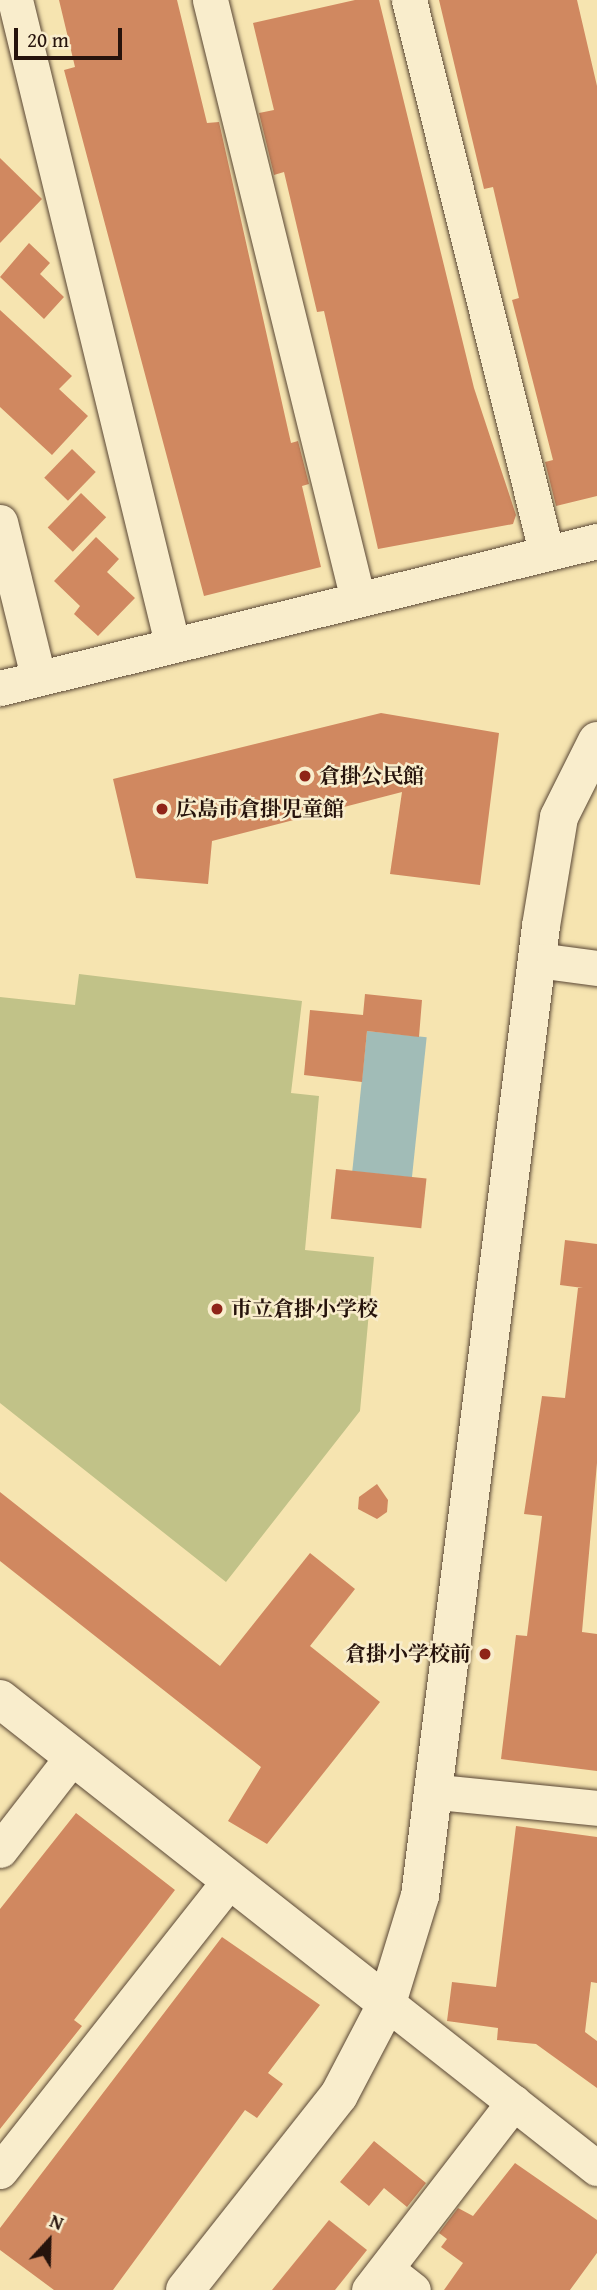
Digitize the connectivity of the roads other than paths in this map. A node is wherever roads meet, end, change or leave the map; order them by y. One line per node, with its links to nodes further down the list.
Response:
1 (15, 0): 8 (street)
2 (210, 0): 7 (street)
3 (409, 0): 6 (street)
4 (0, 522): 9 (street)
5 (597, 542): 6 (street)
6 (546, 551): 7 (street)
7 (357, 596): 8 (street)
8 (172, 643): 9 (street)
9 (38, 677): 10 (street)
10 (0, 688)
11 (597, 741): 12 (street)
12 (537, 960): 13 (street); 16 (street)
13 (597, 968)
14 (0, 1699): 15 (street)
15 (72, 1756): 18 (street); 19 (street)
16 (438, 1792): 17 (street); 20 (street)
17 (597, 1808)
18 (0, 1850)
19 (230, 1880): 20 (street); 23 (street)
20 (387, 2003): 21 (street); 25 (street)
21 (514, 2102): 22 (street); 24 (street)
22 (597, 2168)
23 (0, 2171)
24 (377, 2279): 26 (street)
25 (185, 2290)
26 (413, 2290)

